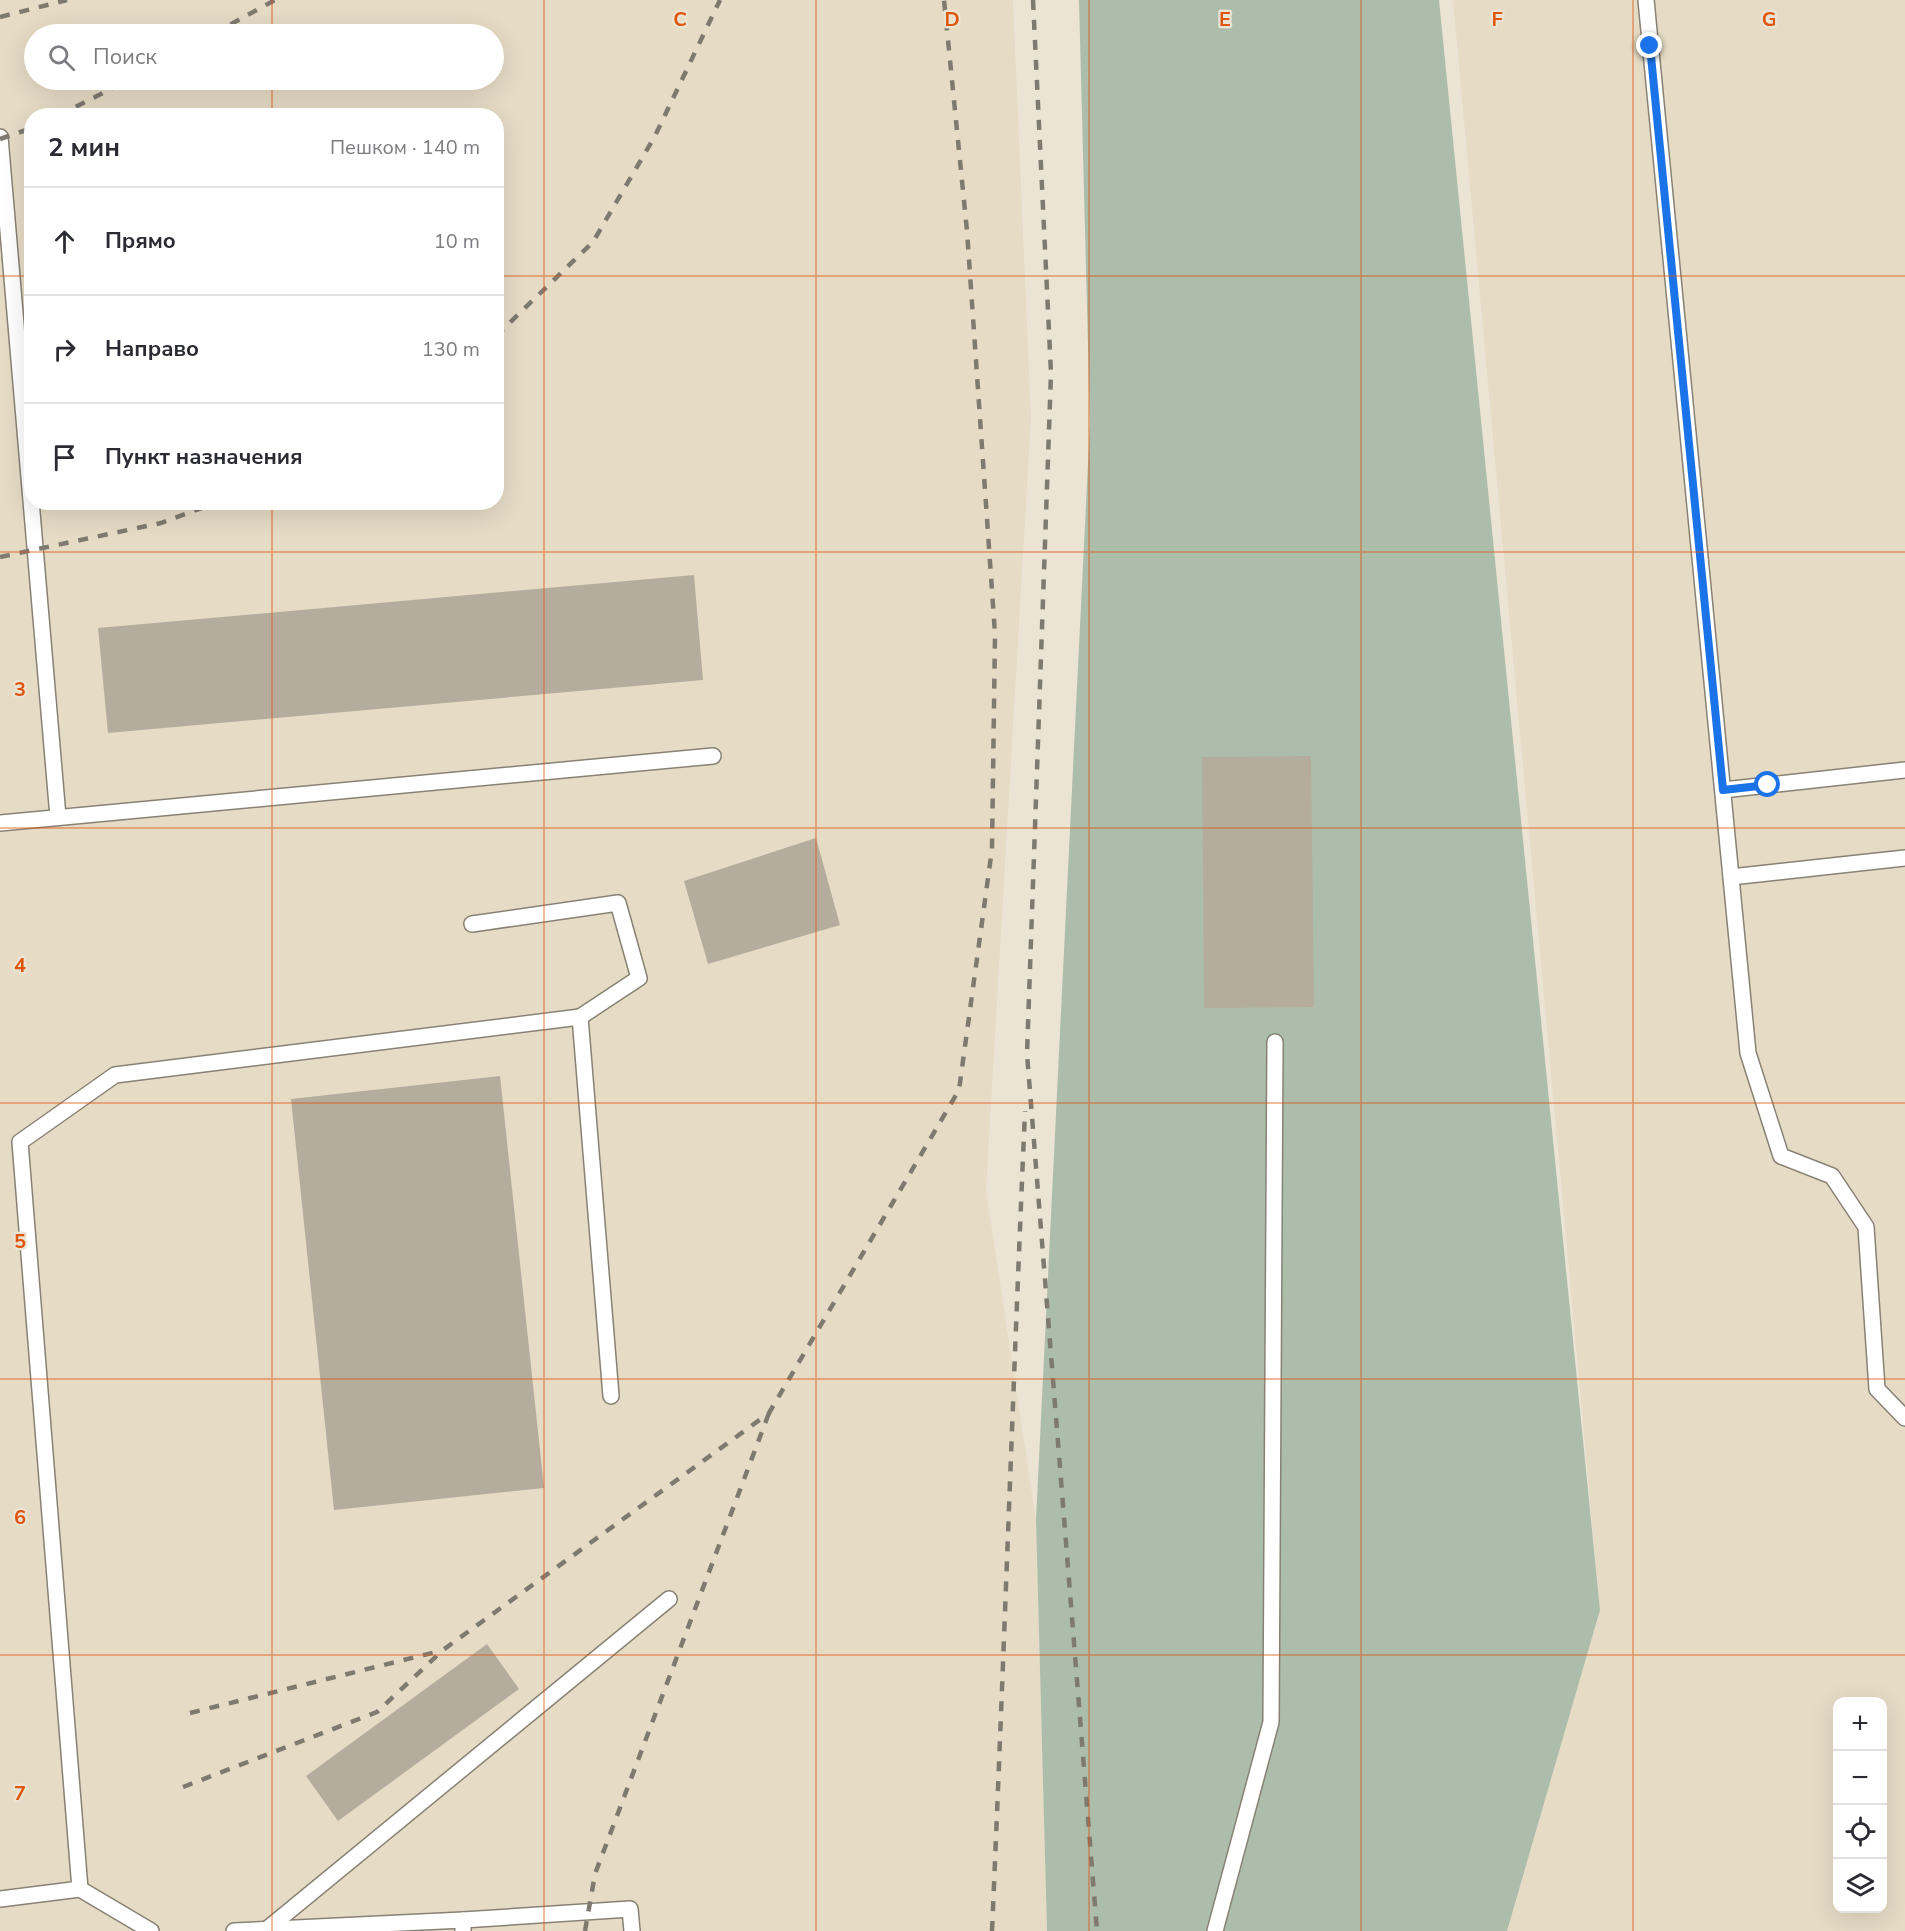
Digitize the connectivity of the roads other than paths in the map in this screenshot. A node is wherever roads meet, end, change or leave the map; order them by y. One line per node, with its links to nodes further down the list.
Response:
1 (1646, 0): 7 (lane)
2 (0, 137): 3 (lane)
3 (24, 418)
4 (32, 510): 8 (lane)
5 (713, 756): 8 (lane)
6 (1905, 770): 7 (lane)
7 (1723, 790): 11 (lane)
8 (58, 817): 9 (lane)
9 (0, 822)
10 (1905, 858): 11 (lane)
11 (1731, 876): 16 (lane)
12 (472, 924): 13 (lane)
13 (580, 1017): 15 (lane); 18 (lane)
14 (1275, 1042): 25 (lane)
15 (611, 1396)
16 (1905, 1418)
17 (669, 1599): 21 (lane)
18 (80, 1889): 19 (lane); 22 (lane)
19 (0, 1899)
20 (463, 1925): 21 (lane); 24 (lane)
21 (266, 1930): 23 (lane)
22 (151, 1931)
23 (234, 1931)
24 (632, 1931)
25 (1215, 1931)

